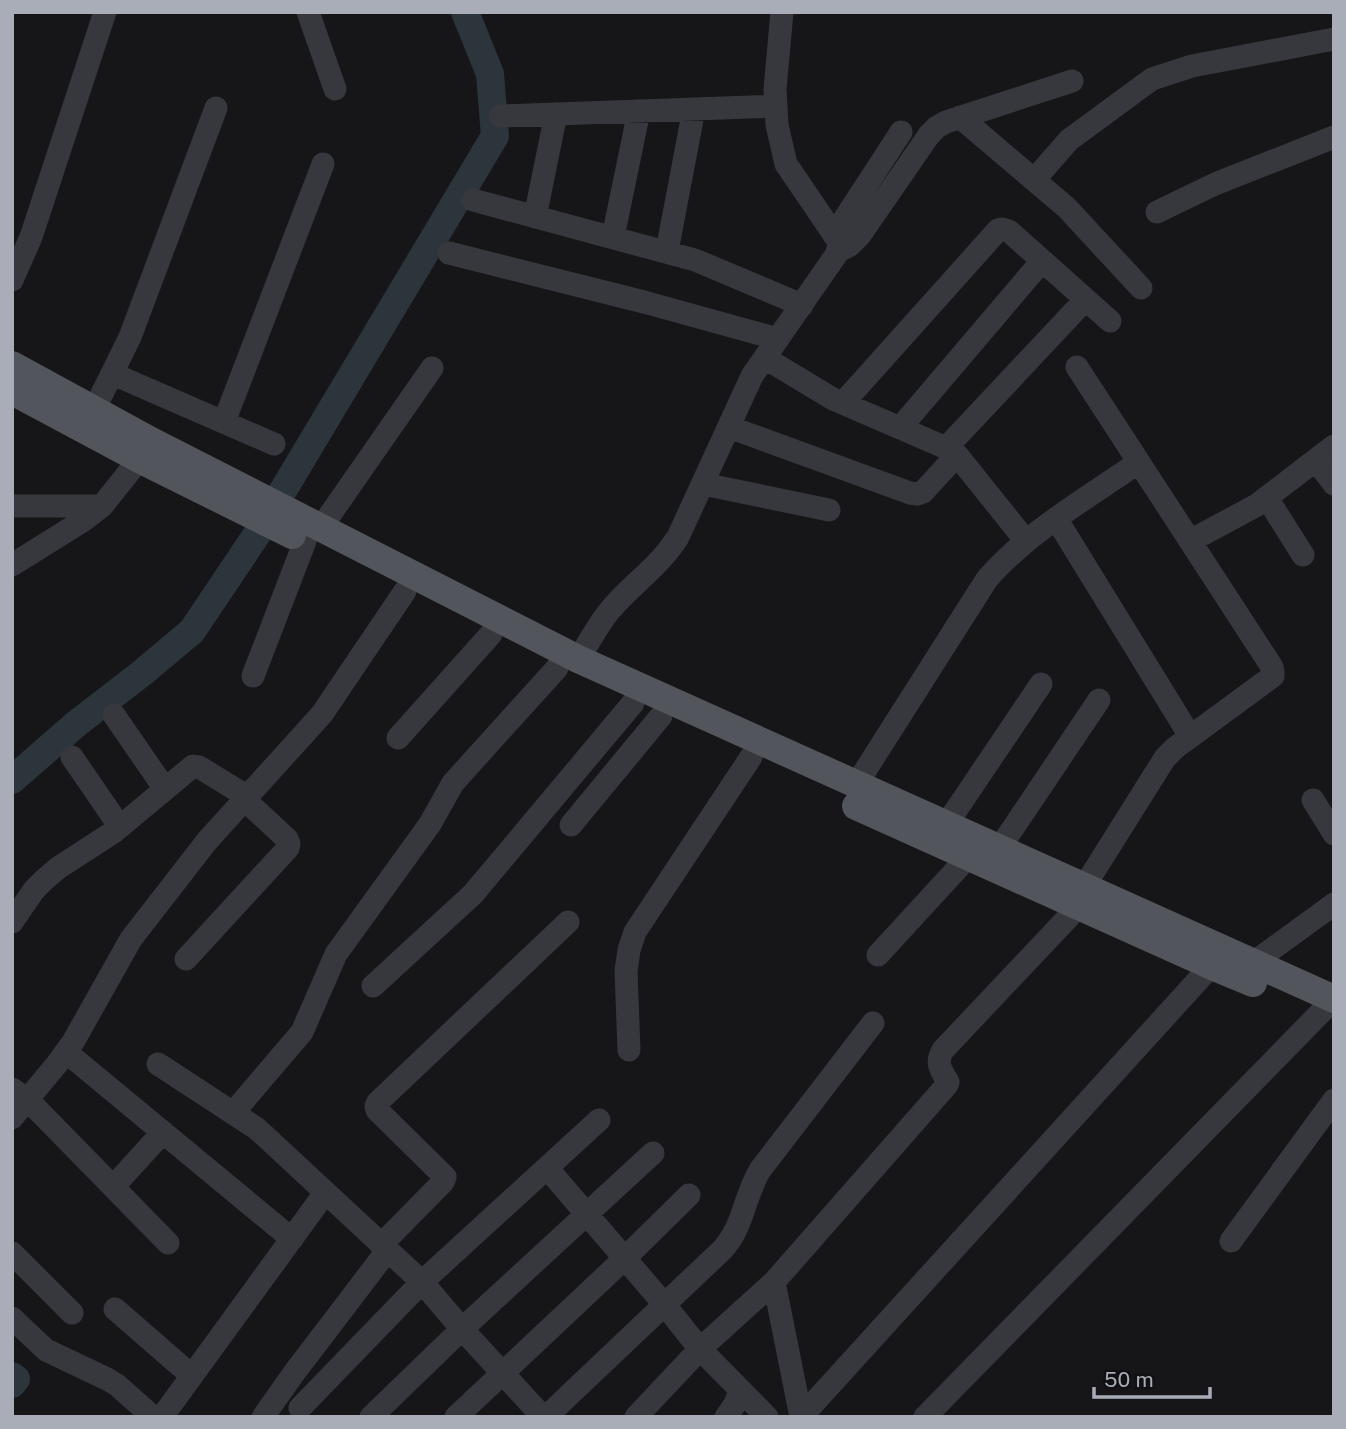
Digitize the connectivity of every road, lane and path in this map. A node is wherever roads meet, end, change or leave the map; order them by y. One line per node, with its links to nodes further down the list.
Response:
1 (308, 12): 6 (street)
2 (782, 12): 7 (street)
3 (99, 14): 26 (street)
4 (1334, 39): 17 (street)
5 (1072, 82): 13 (street)
6 (335, 89)
7 (776, 106): 9 (street); 22 (street)
8 (216, 108): 36 (street)
9 (694, 109): 10 (street); 23 (street)
10 (639, 111): 11 (street); 21 (street)
11 (556, 114): 12 (street); 20 (street)
12 (500, 116)
13 (960, 117): 17 (street); 22 (street)
14 (901, 132): 22 (street)
15 (1334, 137): 19 (street)
16 (323, 164): 40 (street)
17 (1034, 180): 27 (street)
18 (472, 200): 20 (street)
19 (1157, 212)
20 (534, 217): 21 (street)
21 (613, 237): 23 (street)
22 (836, 243): 29 (street)
23 (667, 251): 29 (street)
24 (449, 253): 31 (street)
25 (1042, 261): 28 (street); 38 (street); 42 (street)
26 (12, 280)
27 (1141, 288)
28 (1085, 300): 30 (street); 45 (street)
29 (802, 305): 31 (street)
30 (1110, 321)
31 (778, 339): 32 (street)
32 (765, 358): 38 (street); 41 (street)
33 (12, 365): 39 (main road)
34 (1077, 367): 47 (street)
35 (432, 368): 55 (street)
36 (113, 373): 39 (street); 40 (street)
37 (12, 391): 44 (main road)
38 (843, 403): 42 (street)
39 (94, 410): 44 (main road)
40 (224, 422): 43 (street)
41 (729, 427): 45 (street); 48 (street)
42 (900, 428): 45 (street)
43 (274, 444)
44 (146, 450): 52 (street); 55 (main road)
45 (952, 451): 56 (street)
46 (1325, 453): 49 (street); 50 (street)
47 (1139, 462): 54 (street); 57 (street)
48 (703, 484): 53 (street); 62 (street)
49 (1334, 484)
50 (1266, 498): 57 (street); 58 (street)
51 (12, 506): 52 (street)
52 (102, 506): 59 (street)
53 (829, 510)
54 (1057, 520): 56 (street); 69 (street)
55 (303, 530): 60 (main road); 62 (main road); 63 (street)
56 (1026, 541): 73 (street)
57 (1190, 541): 69 (street)
58 (1303, 555)
59 (12, 565)
60 (405, 591): 61 (main road); 75 (street)
61 (491, 634): 62 (main road); 70 (street)
62 (568, 664): 66 (main road); 73 (main road); 99 (street)
63 (253, 676)
64 (1041, 684): 78 (street)
65 (1099, 700): 81 (street)
66 (633, 703): 68 (main road); 91 (street)
67 (114, 715): 74 (street)
68 (661, 716): 72 (main road); 77 (street)
69 (1191, 736): 83 (street)
70 (398, 738)
71 (72, 757): 79 (street)
72 (751, 757): 82 (main road); 94 (street)
73 (856, 785): 78 (main road)
74 (165, 789): 75 (street); 79 (street)
75 (246, 799): 89 (street); 95 (street)
76 (1313, 800): 80 (street)
77 (571, 825)
78 (946, 825): 81 (main road)
79 (120, 827): 85 (street)
80 (1334, 834)
81 (999, 849): 83 (main road)
82 (968, 857): 83 (main road); 87 (street)
83 (1082, 897): 88 (main road); 116 (street)
84 (1334, 904): 90 (street)
85 (12, 922)
86 (568, 922): 112 (street)
87 (878, 955)
88 (1219, 958): 90 (main road); 92 (main road); 137 (street)
89 (186, 959)
90 (1253, 962): 92 (main road)
91 (373, 986)
92 (1330, 1008): 138 (street)
93 (873, 1023): 117 (street)
94 (629, 1050)
95 (66, 1052): 97 (street); 102 (street)
96 (158, 1064): 99 (street)
97 (20, 1094): 100 (street); 105 (street)
98 (1334, 1100): 110 (street)
99 (233, 1113): 106 (street)
100 (12, 1118)
101 (599, 1121): 104 (street)
102 (163, 1132): 105 (street); 109 (street)
103 (653, 1153): 108 (street)
104 (547, 1168): 108 (street); 115 (street)
105 (113, 1187): 111 (street)
106 (325, 1193): 109 (street); 112 (street)
107 (688, 1195): 114 (street)
108 (585, 1214): 114 (street); 121 (street)
109 (292, 1239): 124 (street)
110 (1231, 1241)
111 (167, 1243)
112 (384, 1248): 115 (street); 125 (street)
113 (12, 1253): 119 (street)
114 (624, 1259): 117 (street); 123 (street)
115 (422, 1282): 121 (street); 127 (street)
116 (774, 1282): 122 (street); 137 (street)
117 (664, 1304): 122 (street); 133 (street)
118 (115, 1309): 124 (street)
119 (72, 1312)
120 (12, 1318): 128 (street)
121 (462, 1329): 123 (street); 131 (street)
122 (700, 1349): 126 (street); 134 (street)
123 (503, 1371): 132 (street); 133 (street)
124 (192, 1376): 129 (street)
125 (283, 1388): 127 (street); 130 (street)
126 (740, 1390): 135 (street); 136 (street)
127 (304, 1412)
128 (153, 1417)
129 (163, 1417)
130 (263, 1417)
131 (370, 1417)
132 (456, 1417)
133 (545, 1417)
134 (636, 1417)
135 (726, 1417)
136 (767, 1417)
137 (801, 1417)
138 (925, 1417)

